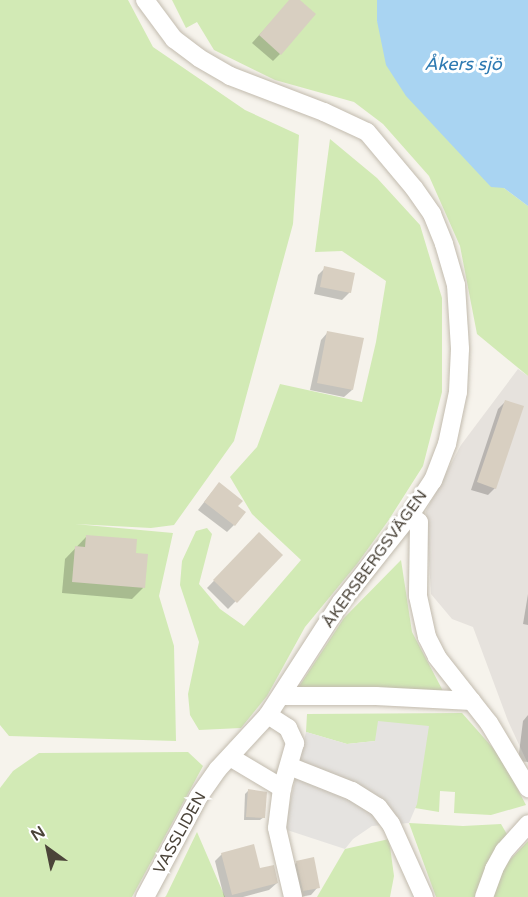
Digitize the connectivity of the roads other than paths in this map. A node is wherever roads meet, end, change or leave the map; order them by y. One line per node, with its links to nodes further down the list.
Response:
1 (145, 0): 2 (street, ÅKERSBERGSVÄGEN)
2 (410, 515): 3 (street, ÅKERSBERGSVÄGEN); 4 (street)
3 (282, 696): 4 (street); 5 (street, ÅKERSBERGSVÄGEN)
4 (472, 701): 9 (street)
5 (268, 715): 6 (street, ÅKERSBERGSVÄGEN); 7 (street)
6 (224, 763): 8 (street); 11 (street, VASSLIDEN)
7 (289, 766): 8 (street); 13 (street)
8 (282, 788): 12 (street)
9 (528, 788)
10 (528, 824): 14 (street)
11 (145, 897)
12 (293, 897)
13 (424, 897)
14 (484, 897)

